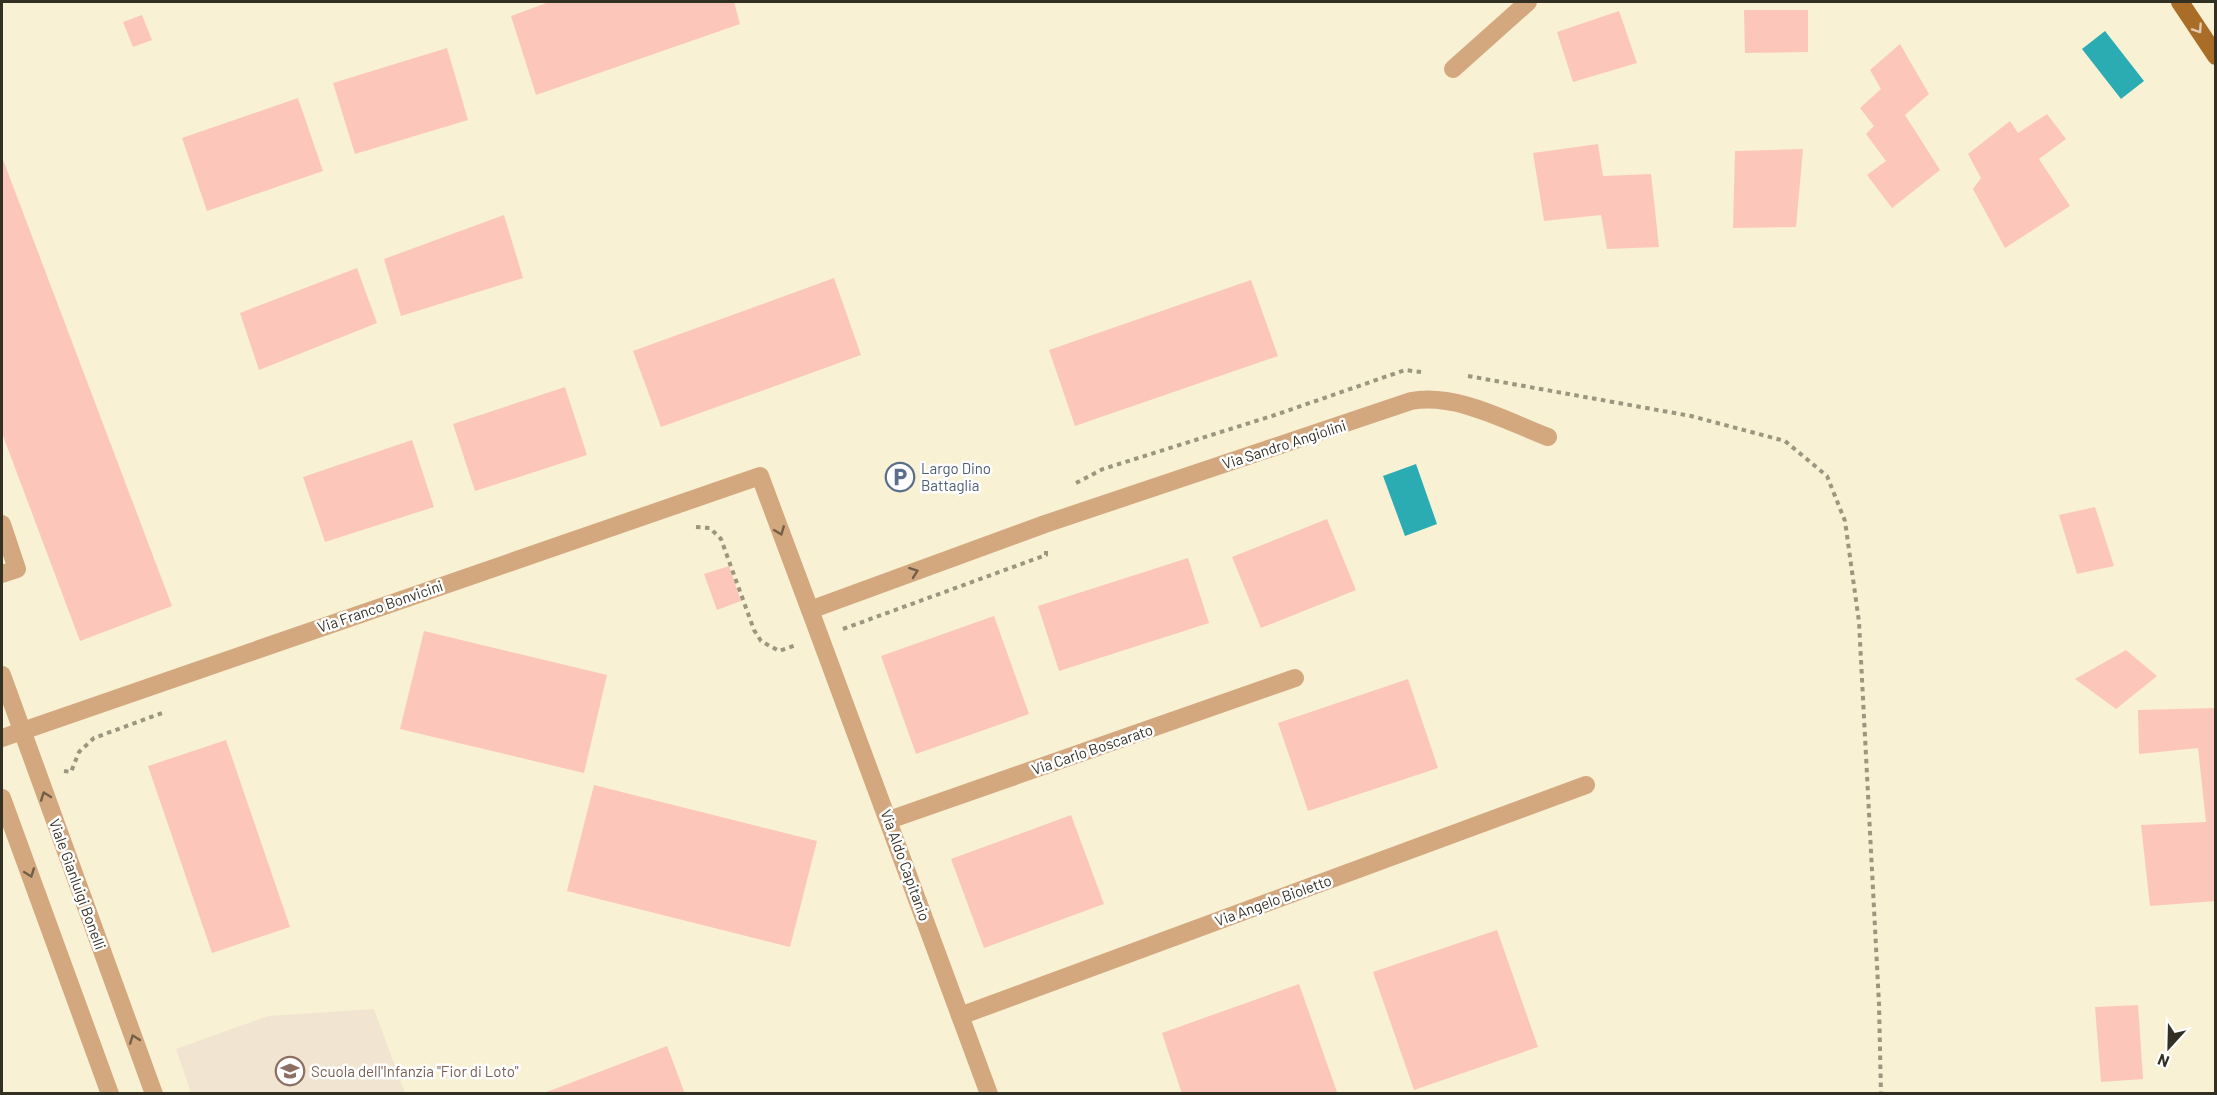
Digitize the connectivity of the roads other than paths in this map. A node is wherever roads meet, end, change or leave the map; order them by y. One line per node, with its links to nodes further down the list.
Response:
1 (1528, 2): 4 (street)
2 (2180, 2): 3 (main road, one-way to 3)
3 (2216, 56)
4 (1453, 69)
5 (1548, 437): 8 (street, Via Sandro Angiolini, one-way to 5)
6 (2, 524): 7 (street)
7 (2, 574)
8 (810, 610): 11 (street, Via Franco Bonvicini, one-way to 8); 15 (street, Via Aldo Capitanio)
9 (2, 675): 11 (street, Viale Gianluigi Bonelli)
10 (1295, 678): 15 (street, Via Carlo Boscarato)
11 (21, 733): 12 (street, Via Franco Bonvicini); 18 (street, Viale Gianluigi Bonelli, one-way to 11)
12 (2, 738)
13 (1587, 785): 16 (street, Via Angelo Bioletto)
14 (2, 798): 17 (street, one-way to 17)
15 (889, 820): 16 (street, Via Aldo Capitanio)
16 (960, 1016): 19 (street, Via Aldo Capitanio)
17 (110, 1094)
18 (154, 1094)
19 (988, 1094)

